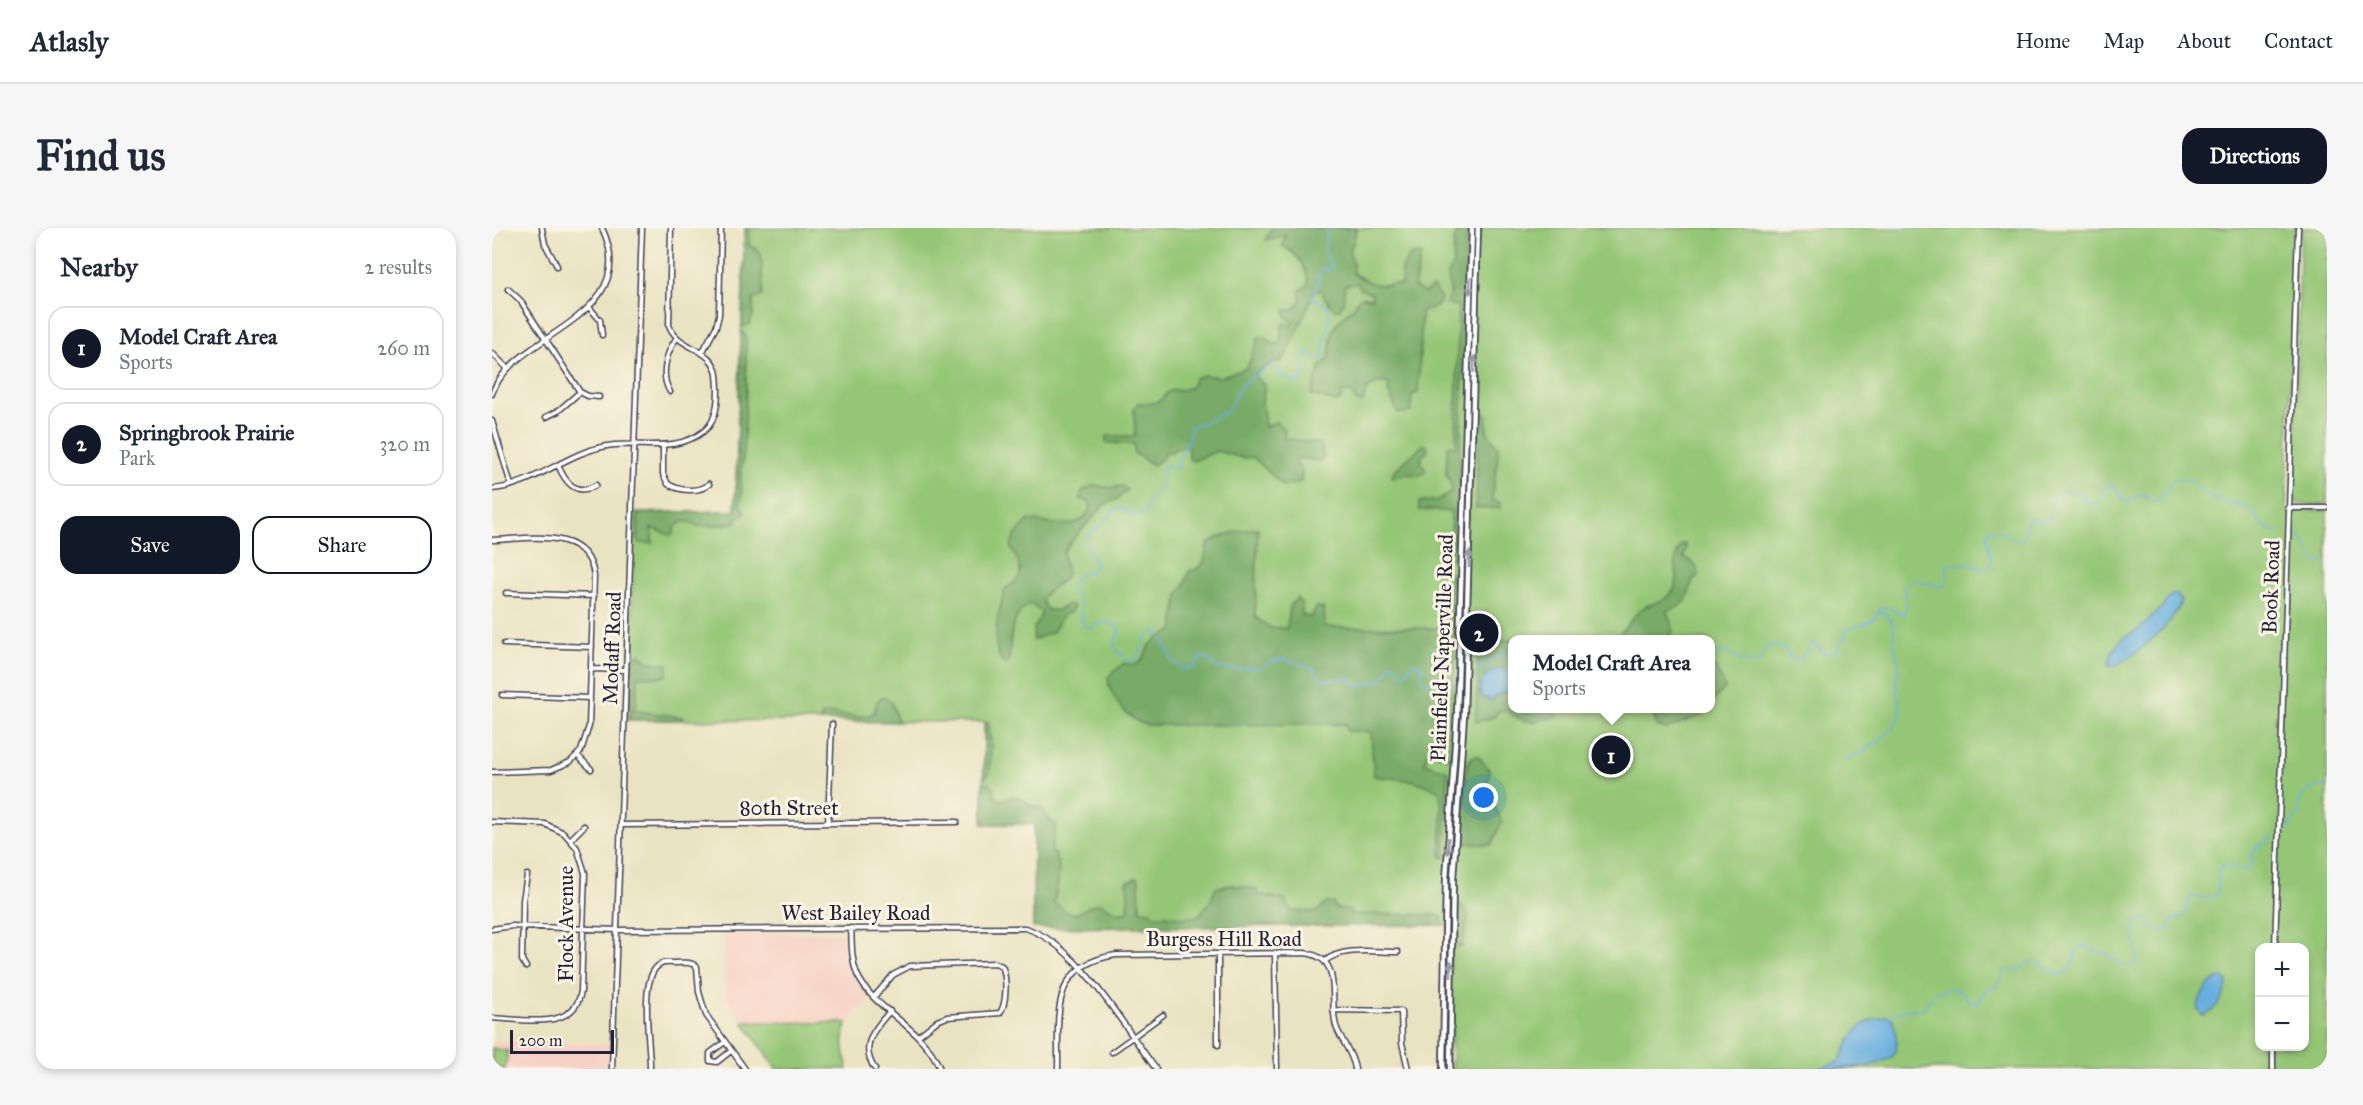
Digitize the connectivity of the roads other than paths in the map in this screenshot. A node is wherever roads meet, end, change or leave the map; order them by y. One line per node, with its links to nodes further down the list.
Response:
1 (542, 228): 9 (street)
2 (602, 228): 11 (street)
3 (642, 228): 24 (street, Modaff Road)
4 (671, 228): 13 (street)
5 (721, 228): 16 (street)
6 (1472, 228): 87 (main road, Plainfield-Naperville Road, one-way to 87)
7 (1478, 228): 88 (main road, Plainfield-Naperville Road, one-way to 7)
8 (2298, 228): 31 (street, Book Road)
9 (557, 266)
10 (508, 289): 14 (street)
11 (589, 306): 12 (street); 14 (street)
12 (602, 335)
13 (676, 339): 16 (street); 19 (street)
14 (546, 340): 17 (street); 18 (street)
15 (492, 353): 17 (street)
16 (702, 353): 25 (street)
17 (507, 368): 20 (street)
18 (580, 392): 21 (street); 22 (street)
19 (670, 392)
20 (492, 394)
21 (599, 397)
22 (546, 417)
23 (492, 421): 28 (street)
24 (635, 445): 25 (street); 26 (street); 39 (street, Modaff Road)
25 (663, 446): 27 (street)
26 (558, 465): 28 (street); 29 (street)
27 (710, 484)
28 (511, 485): 30 (street)
29 (596, 485)
30 (492, 489)
31 (2289, 508): 32 (street); 58 (street, Book Road)
32 (2327, 508)
33 (492, 540): 35 (street)
34 (506, 592): 35 (street)
35 (594, 596): 37 (street)
36 (504, 644): 37 (street)
37 (592, 647): 38 (street)
38 (591, 669): 39 (street); 41 (street)
39 (626, 670): 49 (street, Modaff Road)
40 (502, 695): 41 (street)
41 (590, 698): 43 (street)
42 (832, 724): 48 (street)
43 (578, 756): 44 (street); 45 (street)
44 (591, 769)
45 (492, 772)
46 (492, 822): 51 (street, Flock Avenue)
47 (957, 822): 48 (street, 80th Street)
48 (828, 823): 49 (street, 80th Street)
49 (621, 825): 57 (street, Modaff Road)
50 (584, 826): 51 (street)
51 (571, 839): 54 (street, Flock Avenue)
52 (527, 874): 53 (street)
53 (523, 927): 54 (street, West Bailey Road); 56 (street, West Bailey Road); 63 (street)
54 (584, 928): 57 (street, West Bailey Road); 69 (street, Flock Avenue)
55 (851, 928): 57 (street, West Bailey Road); 64 (street, West Bailey Road); 65 (street)
56 (492, 929)
57 (617, 930): 77 (street, Modaff Road)
58 (2275, 943)
59 (1398, 952): 62 (street)
60 (1275, 953): 61 (street, Burgess Hill Road); 62 (street, Burgess Hill Road); 84 (street)
61 (1218, 954): 64 (street, Burgess Hill Road); 73 (street)
62 (1325, 961): 66 (street, Burgess Hill Road)
63 (526, 967)
64 (1081, 968): 71 (street, West Bailey Road); 82 (street)
65 (874, 997): 67 (street); 70 (street)
66 (1333, 1010): 85 (street, Burgess Hill Road); 86 (street)
67 (890, 1011): 70 (street); 80 (street)
68 (1163, 1015): 71 (street)
69 (492, 1018)
70 (918, 1036): 81 (street)
71 (1132, 1037): 76 (street); 83 (street, West Bailey Road)
72 (725, 1042): 74 (street); 74 (street); 78 (street)
73 (1218, 1045)
74 (731, 1051): 79 (street)
75 (2273, 1051): 89 (street)
76 (1112, 1052)
77 (612, 1069)
78 (650, 1069)
79 (745, 1069)
80 (875, 1069)
81 (940, 1069)
82 (1058, 1069)
83 (1155, 1069)
84 (1277, 1069)
85 (1355, 1069)
86 (1408, 1069)
87 (1443, 1069)
88 (1450, 1069)
89 (2273, 1069)

